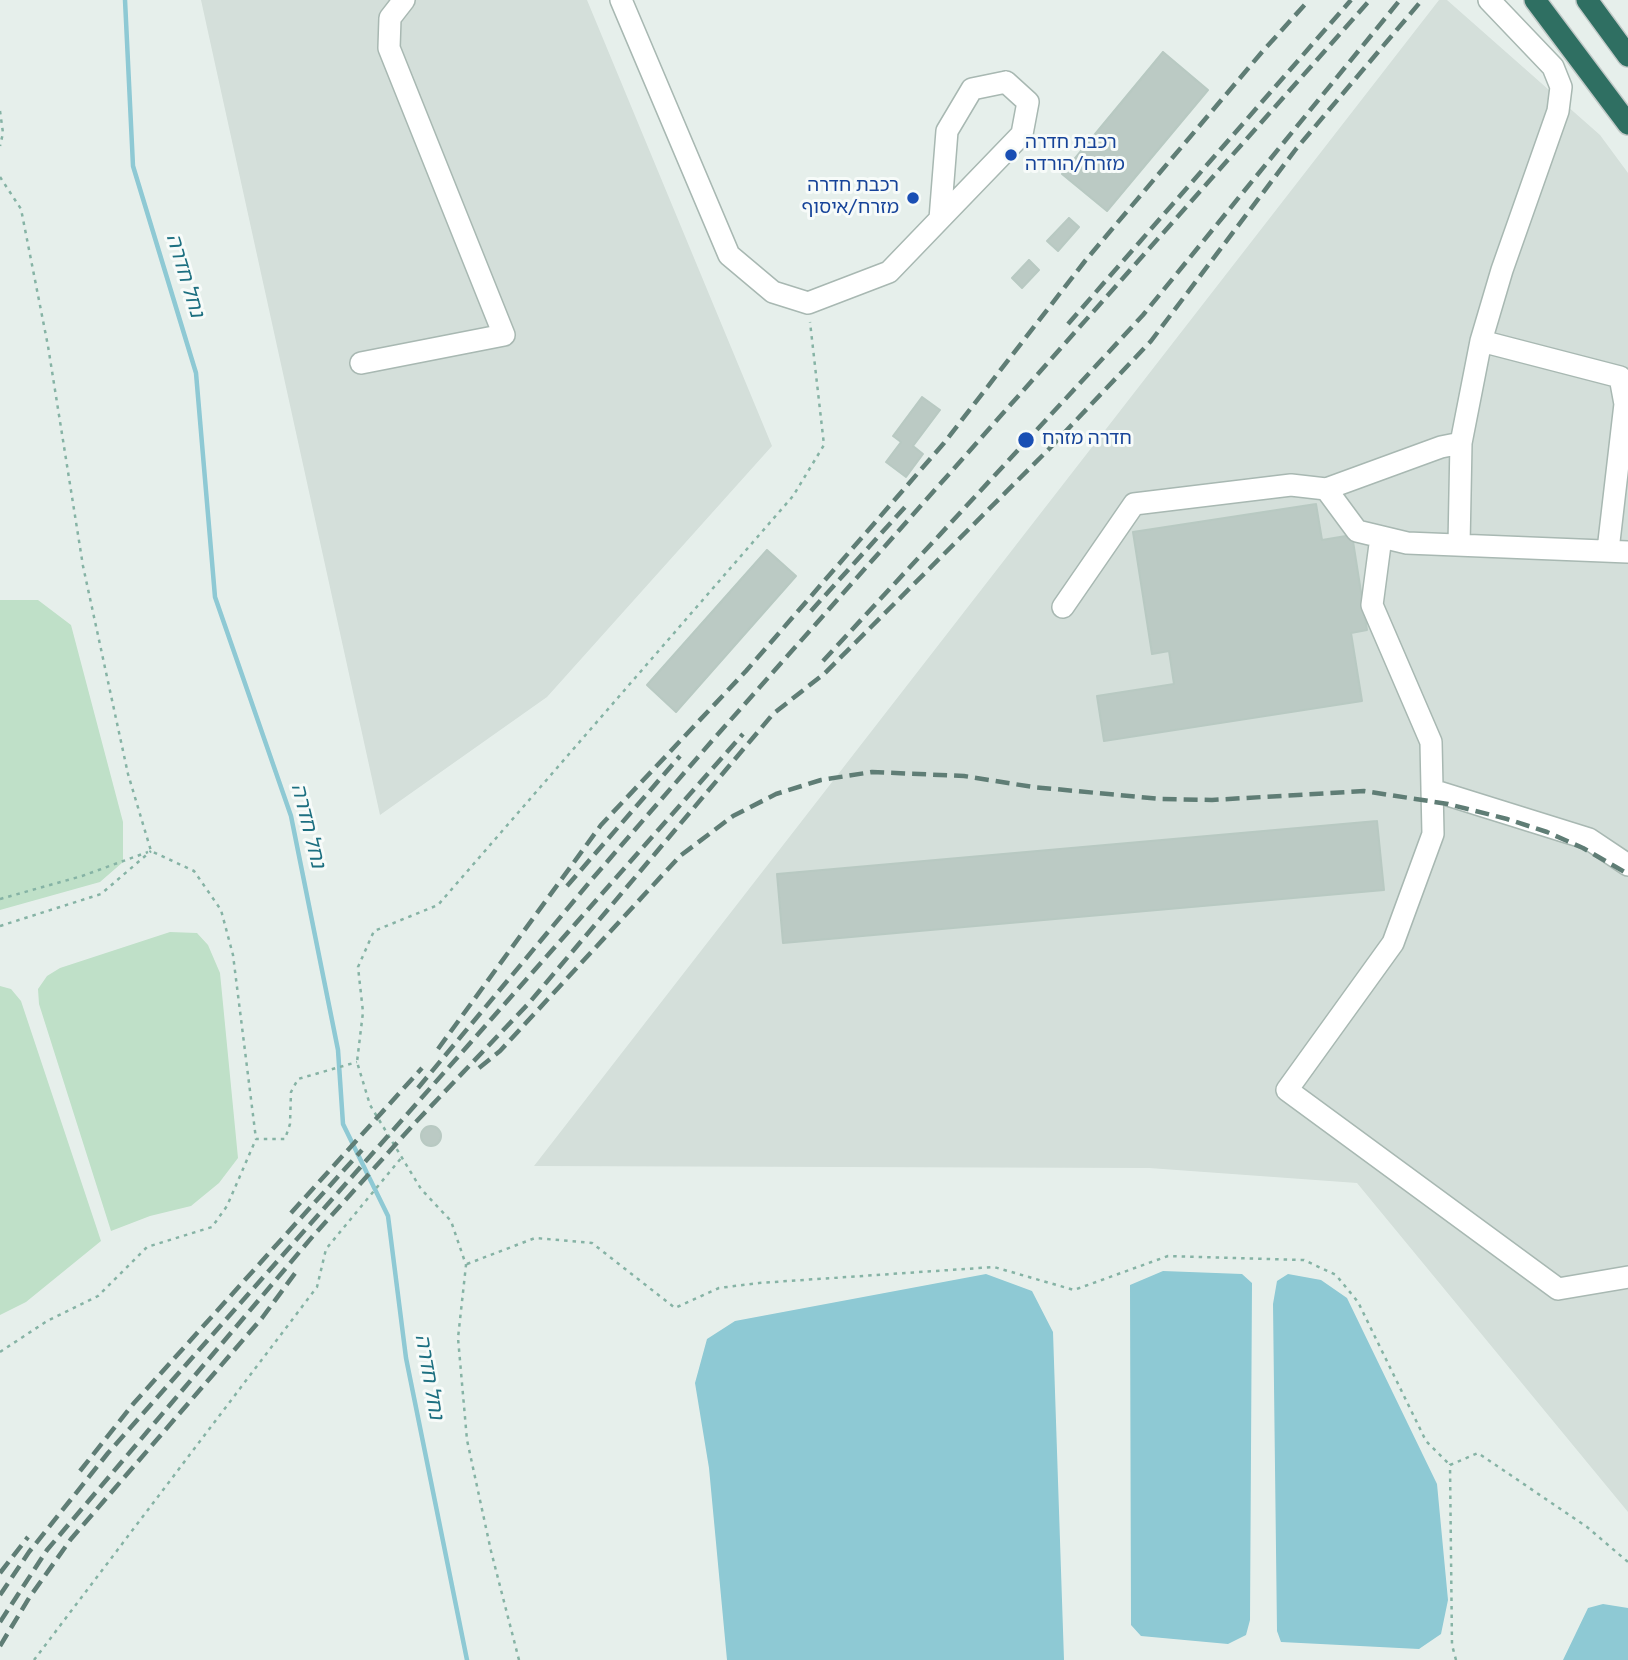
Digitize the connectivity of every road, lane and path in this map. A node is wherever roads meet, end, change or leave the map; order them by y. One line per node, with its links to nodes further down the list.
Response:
1 (404, 0): 14 (street)
2 (621, 0): 12 (street)
3 (1489, 0): 13 (street)
4 (1535, 0): 8 (highway)
5 (1587, 0): 6 (highway)
6 (1628, 56)
7 (0, 111): 9 (path)
8 (1628, 124)
9 (0, 145)
10 (0, 177): 22 (path)
11 (940, 219): 11 (street); 12 (street)
12 (808, 303): 26 (path)
13 (1481, 341): 15 (street); 19 (street)
14 (361, 363)
15 (1461, 443): 16 (street); 18 (street)
16 (1326, 489): 17 (street); 20 (street)
17 (1381, 537): 18 (street); 21 (street)
18 (1459, 545): 19 (street)
19 (1618, 551)
20 (1063, 607)
21 (1432, 789): 23 (street); 30 (street)
22 (151, 851): 24 (path); 25 (path); 27 (path)
23 (1628, 865)
24 (0, 899)
25 (0, 926)
26 (357, 1062): 27 (path); 28 (path)
27 (256, 1139): 31 (path)
28 (402, 1157): 29 (path); 34 (path)
29 (466, 1265): 32 (path); 35 (path)
30 (1628, 1277)
31 (0, 1352)
32 (1450, 1465): 33 (path); 36 (path)
33 (1628, 1562)
34 (34, 1660)
35 (519, 1660)
36 (1455, 1660)

